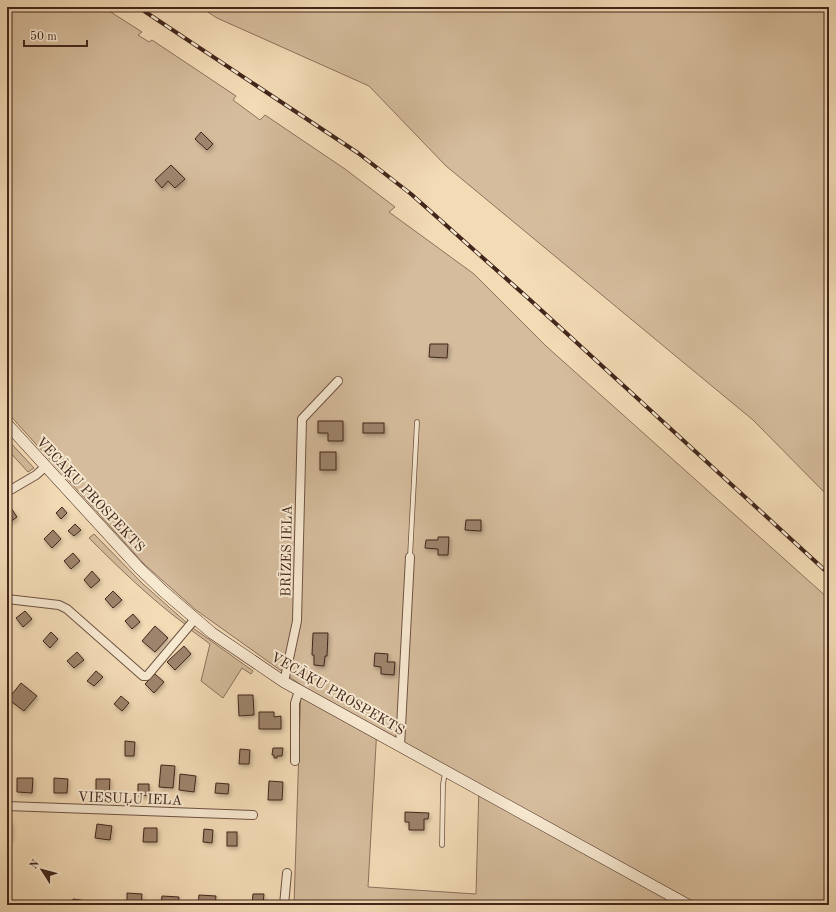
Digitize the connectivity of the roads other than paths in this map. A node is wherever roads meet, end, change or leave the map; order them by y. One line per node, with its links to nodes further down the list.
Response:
1 (338, 381): 9 (street, BRĪZES IELA)
2 (417, 422): 6 (lane)
3 (7, 424): 4 (main road, VECĀĶU PROSPEKTS)
4 (45, 467): 5 (street); 8 (main road, VECĀĶU PROSPEKTS)
5 (7, 492)
6 (410, 557): 11 (street)
7 (7, 599): 8 (street)
8 (196, 619): 9 (main road, VECĀĶU PROSPEKTS)
9 (284, 682): 10 (main road, VECĀĶU PROSPEKTS)
10 (299, 691): 11 (main road, VECĀĶU PROSPEKTS); 12 (street)
11 (400, 746): 13 (main road, VECĀĶU PROSPEKTS)
12 (295, 762)
13 (446, 771): 16 (lane); 19 (main road, VECĀĶU PROSPEKTS)
14 (7, 806): 15 (street, VIESUĻU IELA)
15 (253, 815)
16 (442, 845)
17 (287, 873): 18 (street)
18 (284, 905)
19 (688, 905)

